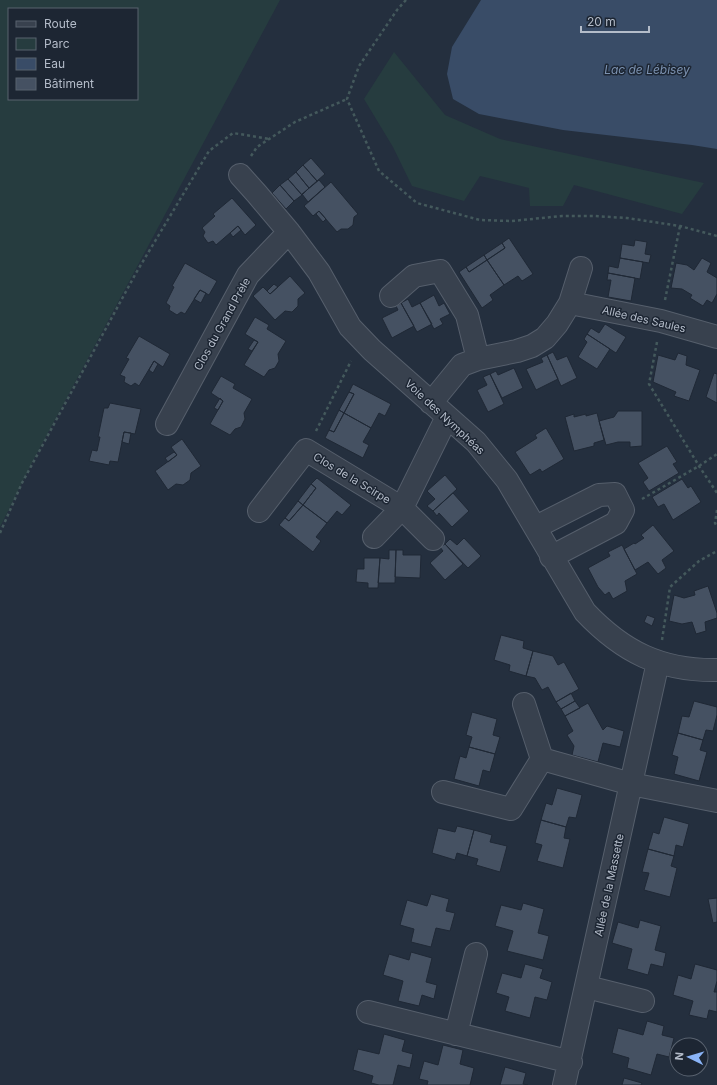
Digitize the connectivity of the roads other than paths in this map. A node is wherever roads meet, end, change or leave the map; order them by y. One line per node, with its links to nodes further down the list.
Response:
1 (240, 175): 2 (street, Voie des Nymphéas)
2 (289, 232): 8 (street, Voie des Nymphéas); 9 (street, Clos du Grand Prèle)
3 (581, 268): 5 (street)
4 (391, 296): 7 (street)
5 (570, 303): 6 (street, Allée des Saules); 7 (street)
6 (717, 337)
7 (478, 358): 8 (street)
8 (439, 410): 10 (street, Clos de la Scirpe); 12 (street, Voie des Nymphéas)
9 (167, 424)
10 (402, 508): 11 (street, Clos de la Scirpe); 13 (street, Clos de la Scirpe); 14 (street, Clos de la Scirpe)
11 (259, 511)
12 (536, 527): 15 (street, Voie des Nymphéas); 15 (street)
13 (374, 537)
14 (433, 539)
15 (551, 557): 16 (street, Voie des Nymphéas)
16 (658, 662): 17 (street, Voie des Nymphéas); 20 (street, Allée de la Massette)
17 (717, 670)
18 (524, 704): 19 (street)
19 (542, 758): 20 (street); 21 (street)
20 (632, 784): 22 (street); 24 (street, Allée de la Massette)
21 (443, 792)
22 (717, 801)
23 (476, 954): 27 (street)
24 (587, 987): 25 (street); 28 (street, Allée de la Massette)
25 (643, 1001)
26 (368, 1012): 27 (street)
27 (456, 1034): 28 (street)
28 (570, 1062): 29 (street, Allée de la Massette)
29 (564, 1085)

